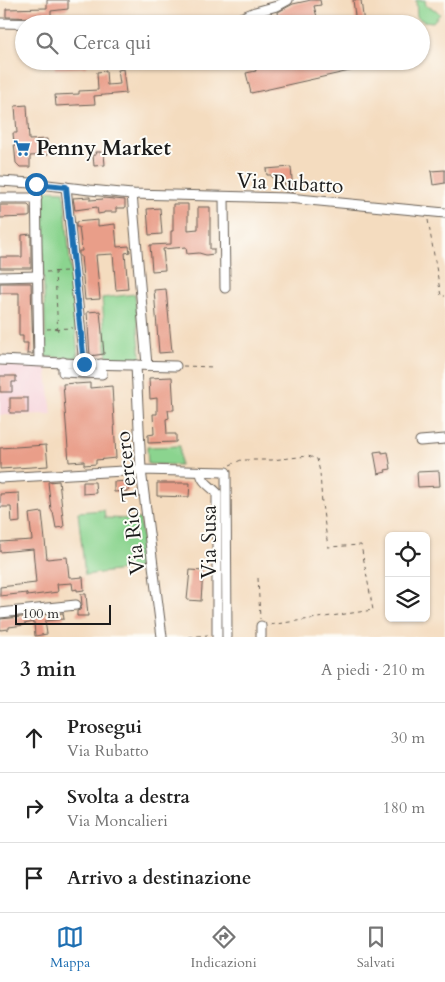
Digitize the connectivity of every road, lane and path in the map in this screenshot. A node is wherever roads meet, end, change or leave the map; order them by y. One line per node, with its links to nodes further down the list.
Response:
1 (288, 0): 2 (street)
2 (248, 15)
3 (0, 23): 4 (street)
4 (15, 23)
5 (0, 181): 6 (street, Via Rubatto)
6 (36, 184): 7 (street, Via Rubatto); 11 (street)
7 (66, 187): 8 (street, Via Rubatto); 14 (street)
8 (132, 194): 9 (street, Via Rubatto); 30 (street)
9 (224, 197): 12 (street, Via Rubatto); 18 (street)
10 (0, 198): 11 (street)
11 (37, 198): 16 (street)
12 (426, 212): 13 (street, Via Rubatto); 19 (path)
13 (445, 213)
14 (74, 271): 15 (path); 20 (street)
15 (55, 272): 16 (path); 22 (path)
16 (38, 274): 17 (street); 21 (street)
17 (0, 277)
18 (225, 288)
19 (445, 296)
20 (80, 328): 22 (path); 27 (street)
21 (39, 329): 22 (path); 25 (street)
22 (57, 329): 23 (path)
23 (58, 334)
24 (0, 360): 25 (street)
25 (39, 362): 26 (street)
26 (63, 362): 27 (street); 28 (street)
27 (84, 364): 28 (street)
28 (101, 364): 29 (street)
29 (136, 365): 30 (street); 35 (street, Via Rio Tercero)
30 (147, 365): 31 (street)
31 (176, 366): 32 (path)
32 (215, 367)
33 (445, 439): 34 (street)
34 (420, 441)
35 (141, 470): 36 (street); 38 (street); 44 (street, Via Rio Tercero)
36 (201, 472): 37 (street); 43 (street, Via Susa)
37 (226, 472): 42 (path); 46 (street, Via Susa)
38 (0, 478)
39 (258, 578): 42 (path)
40 (76, 606): 41 (street)
41 (0, 613)
42 (261, 626): 47 (street)
43 (213, 636): 45 (path)
44 (162, 637)
45 (189, 637)
46 (227, 637)
47 (261, 637)

